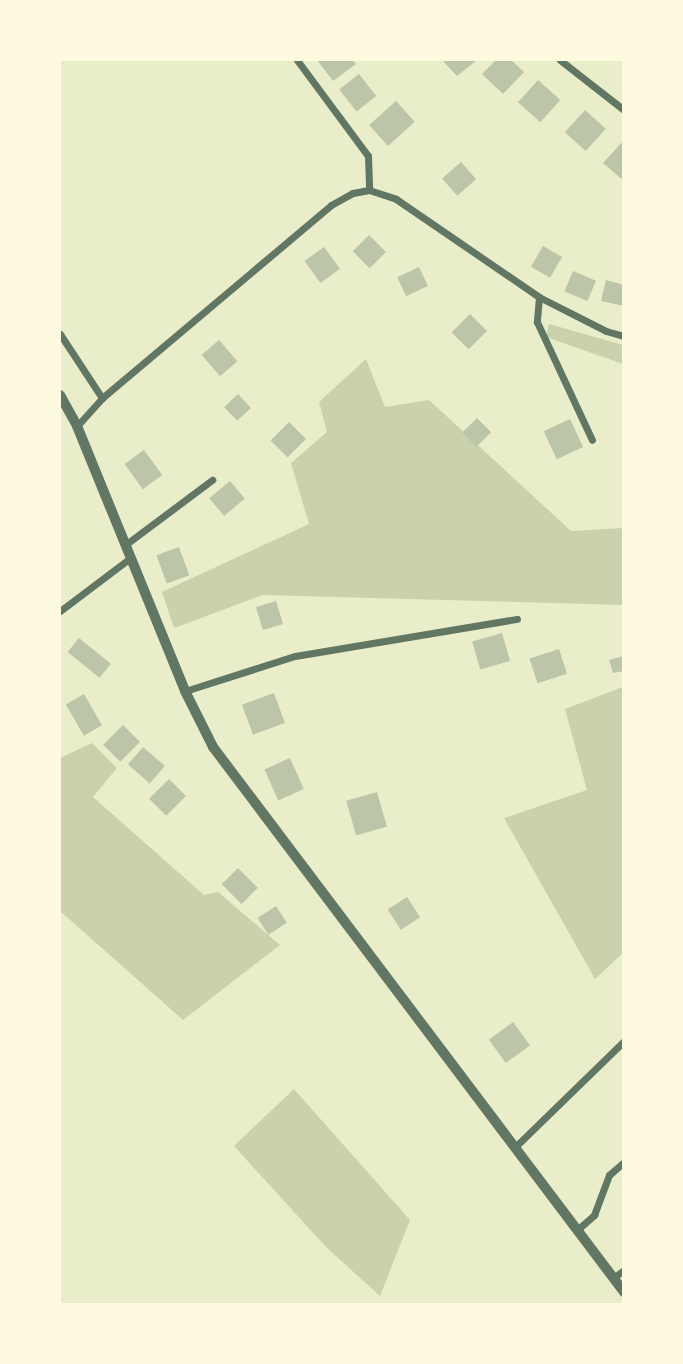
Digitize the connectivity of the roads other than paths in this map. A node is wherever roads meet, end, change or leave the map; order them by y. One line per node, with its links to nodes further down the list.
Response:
1 (297, 60): 4 (street)
2 (560, 60): 3 (street)
3 (624, 110)
4 (369, 190): 5 (street); 9 (street)
5 (540, 297): 7 (street); 11 (street)
6 (60, 334): 9 (street)
7 (624, 336)
8 (60, 395): 10 (street)
9 (102, 398): 10 (street)
10 (77, 426): 13 (street)
11 (592, 440)
12 (212, 480): 13 (street)
13 (125, 545): 14 (street)
14 (130, 558): 15 (street); 17 (street)
15 (60, 611)
16 (517, 620): 17 (street)
17 (185, 691): 19 (street)
18 (624, 1041): 19 (street)
19 (514, 1148): 21 (street)
20 (624, 1162): 21 (street)
21 (577, 1230): 23 (street)
22 (624, 1270): 23 (street)
23 (613, 1278): 24 (street)
24 (624, 1292)

